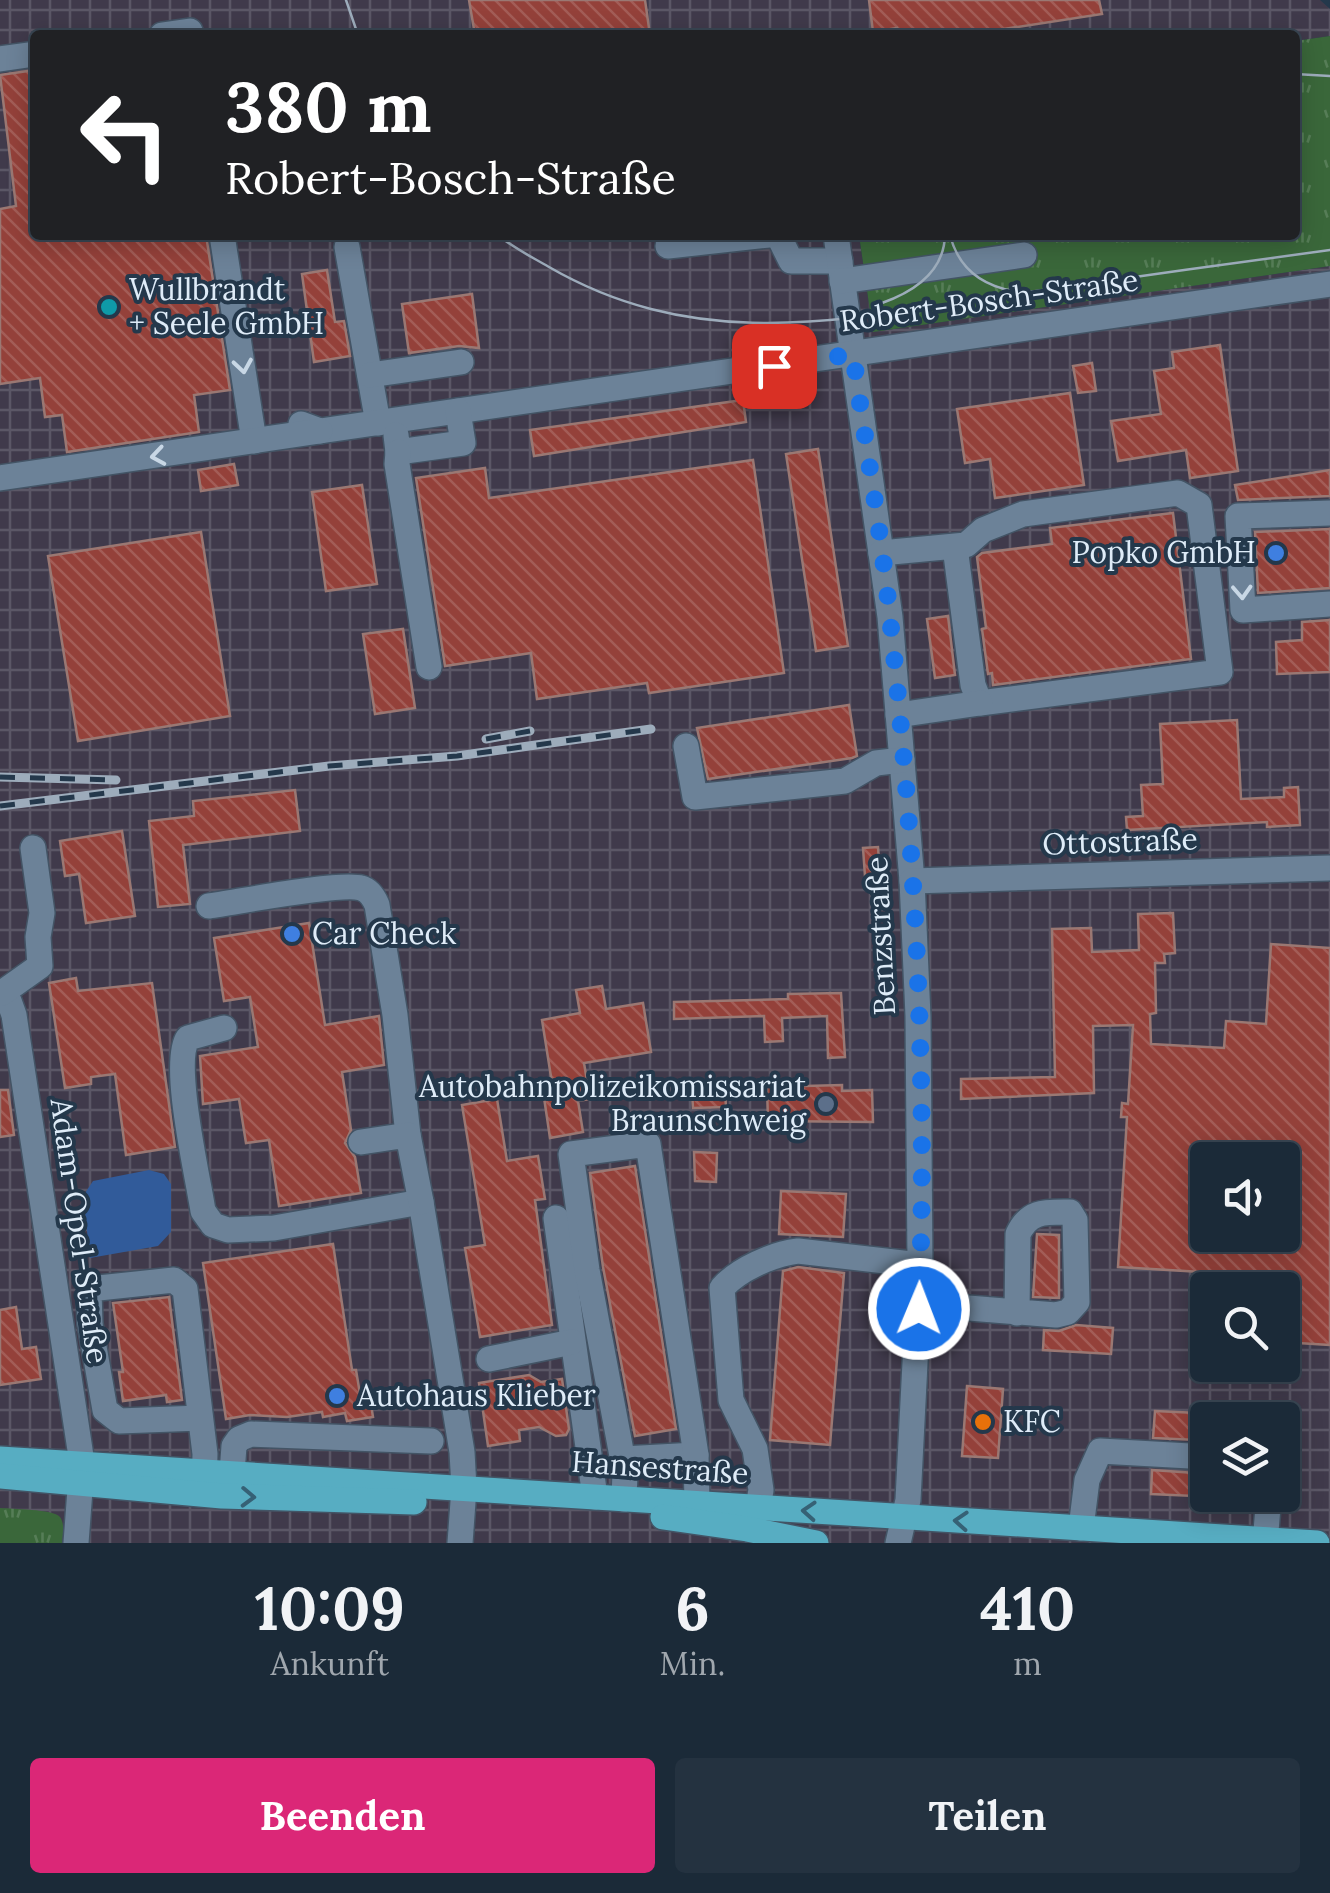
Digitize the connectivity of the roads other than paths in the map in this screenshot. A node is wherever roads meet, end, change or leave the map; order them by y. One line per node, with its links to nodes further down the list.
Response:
1 (30, 55): 2 (street)
2 (0, 59)
3 (223, 240): 17 (street, one-way to 17)
4 (723, 240): 7 (street)
5 (780, 240): 10 (street)
6 (837, 240): 10 (street, Benzstraße)
7 (668, 246)
8 (348, 247): 14 (street)
9 (1024, 255): 10 (street)
10 (841, 271): 12 (street, Benzstraße)
11 (1330, 284): 12 (street, Robert-Bosch-Straße)
12 (853, 354): 15 (street, Robert-Bosch-Straße); 22 (street, Benzstraße)
13 (461, 362): 14 (street)
14 (370, 375): 16 (street)
15 (458, 411): 16 (street, Robert-Bosch-Straße); 18 (street)
16 (386, 422): 17 (street, Robert-Bosch-Straße); 18 (street)
17 (254, 441): 19 (street, Robert-Bosch-Straße, one-way to 19)
18 (398, 452): 24 (street)
19 (0, 478)
20 (1330, 513): 23 (street, one-way to 23)
21 (955, 548): 22 (street); 25 (street); 25 (street)
22 (881, 553): 26 (street, Benzstraße)
23 (1330, 604)
24 (429, 668)
25 (980, 703): 26 (street)
26 (898, 714): 28 (street, Benzstraße)
27 (686, 746): 28 (street)
28 (902, 760): 31 (street, Benzstraße)
29 (33, 848): 33 (street)
30 (1330, 868): 31 (street, Ottostraße)
31 (912, 881): 39 (street, Benzstraße)
32 (209, 906): 35 (street)
33 (1, 992): 41 (street, Adam-Opel-Straße)
34 (224, 1028): 37 (street)
35 (408, 1135): 36 (street); 37 (street)
36 (361, 1142)
37 (421, 1202): 56 (street)
38 (556, 1218): 44 (street)
39 (920, 1265): 42 (street, Benzstraße); 60 (street)
40 (89, 1290): 41 (street); 46 (street); 46 (street)
41 (56, 1292): 53 (street, Adam-Opel-Straße)
42 (920, 1304): 43 (street); 62 (street, Benzstraße)
43 (1017, 1313)
44 (572, 1342): 45 (street); 57 (street)
45 (490, 1359)
46 (200, 1418): 55 (street)
47 (430, 1441): 52 (street)
48 (696, 1455): 51 (street); 51 (street); 59 (street)
49 (1190, 1456): 63 (street)
50 (0, 1458): 53 (main road, Hansestraße)
51 (622, 1459): 58 (street)
52 (232, 1473): 55 (main road, Hansestraße); 56 (main road, Hansestraße)
53 (81, 1474): 54 (main road, Hansestraße); 55 (main road, Hansestraße); 65 (street, Adam-Opel-Straße)
54 (0, 1476)
55 (204, 1483): 56 (main road, Hansestraße, one-way to 56)
56 (463, 1496): 57 (main road, Hansestraße); 66 (street); 67 (main road, Hansestraße)
57 (596, 1497): 58 (main road, Hansestraße)
58 (624, 1498): 59 (main road, Hansestraße)
59 (697, 1504): 60 (main road, Hansestraße)
60 (758, 1508): 62 (main road, Hansestraße, one-way to 60)
61 (1268, 1512): 64 (street)
62 (906, 1517): 63 (main road, Hansestraße, one-way to 62); 68 (street, Benzstraße)
63 (1081, 1528): 64 (main road, Hansestraße)
64 (1265, 1541): 69 (main road, Hansestraße)
65 (76, 1543)
66 (460, 1543)
67 (816, 1543)
68 (898, 1543)
69 (1317, 1543)

